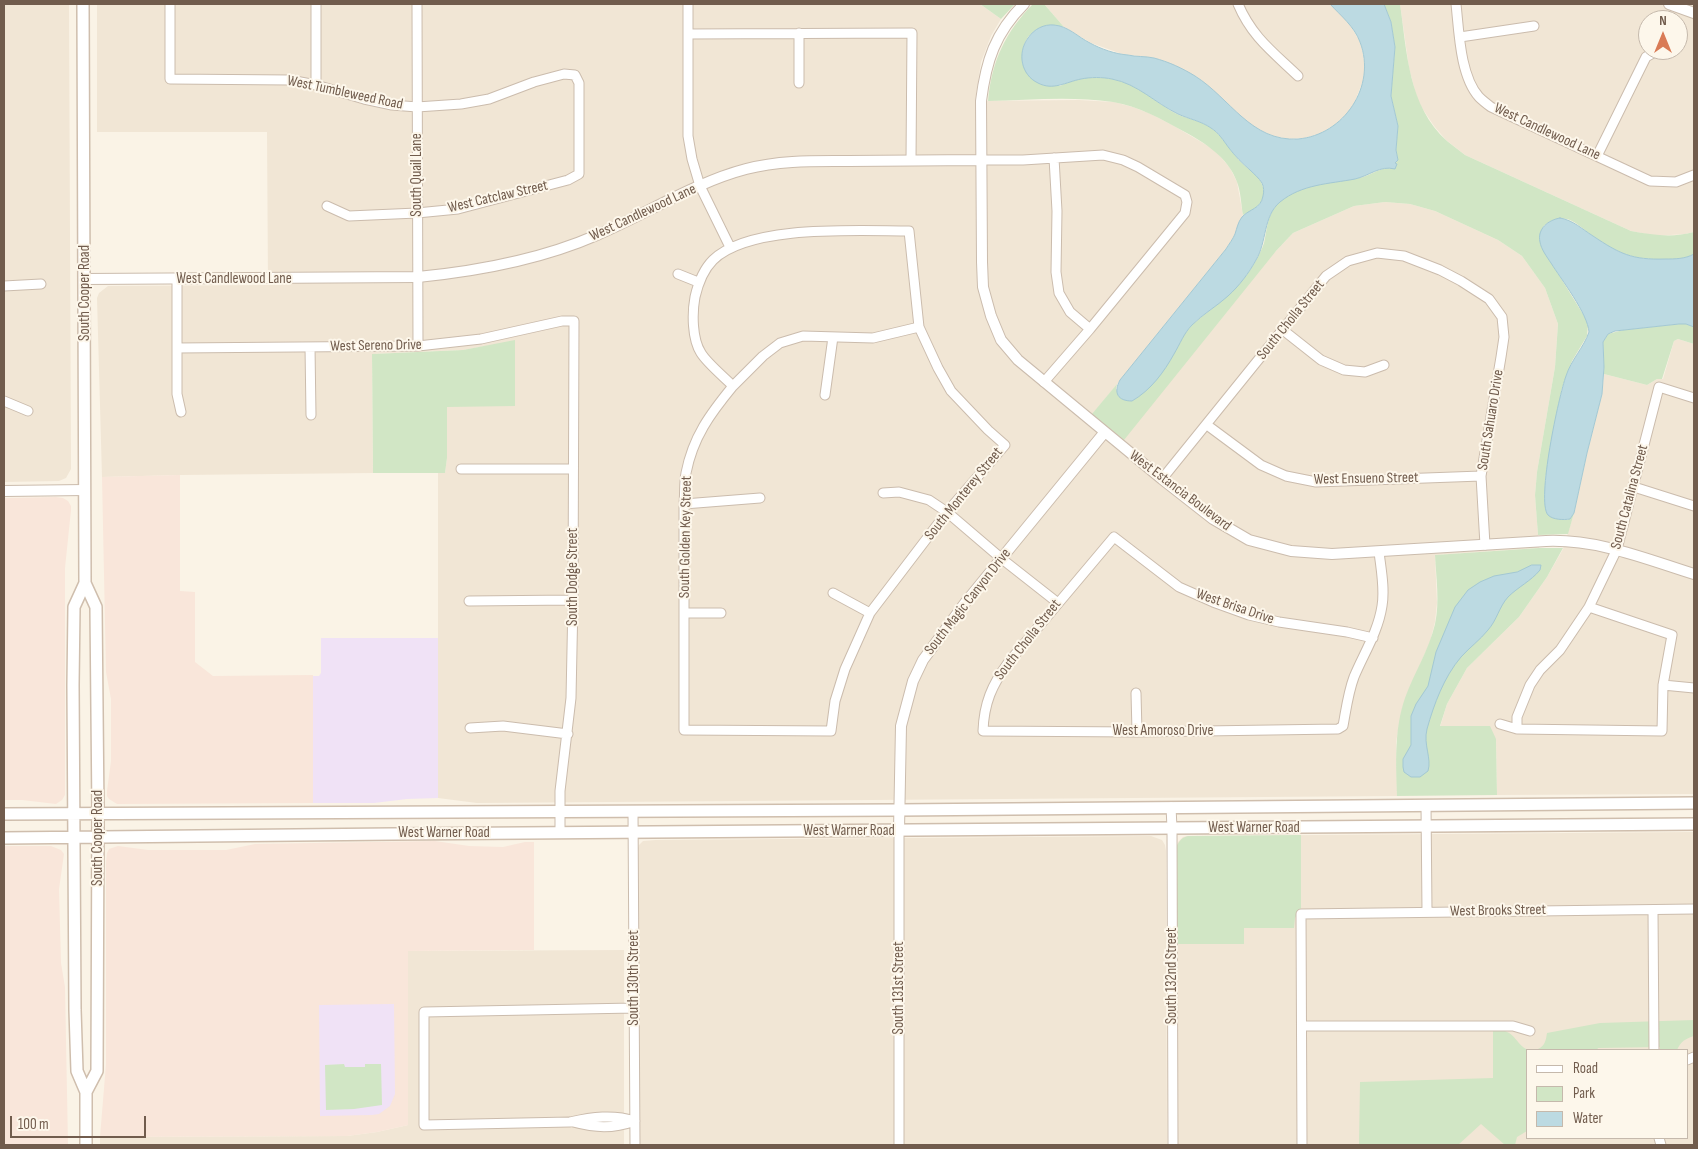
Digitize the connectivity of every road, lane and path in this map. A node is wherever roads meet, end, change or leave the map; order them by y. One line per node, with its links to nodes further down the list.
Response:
1 (83, 4): 32 (main road, South Cooper Road)
2 (170, 4): 18 (street, West Tumbleweed Road)
3 (316, 4): 18 (street)
4 (417, 4): 19 (street, South Quail Lane)
5 (688, 4): 13 (street)
6 (1024, 4): 23 (street, West Estancia Boulevard)
7 (1238, 4): 16 (street)
8 (1456, 4): 14 (street, West Candlewood Lane)
9 (1669, 4): 10 (street)
10 (1694, 12)
11 (1534, 26): 14 (street)
12 (799, 32): 13 (street); 17 (street); 22 (street)
13 (688, 34): 26 (street)
14 (1460, 37): 20 (street, West Candlewood Lane)
15 (1645, 60): 20 (street)
16 (1298, 76)
17 (799, 83)
18 (316, 85): 19 (street, West Tumbleweed Road)
19 (417, 107): 24 (street, West Tumbleweed Road); 28 (street, South Quail Lane)
20 (1597, 156): 25 (street, West Candlewood Lane)
21 (1054, 158): 23 (street, West Candlewood Lane); 40 (street); 40 (street, West Candlewood Lane)
22 (911, 160): 23 (street, West Candlewood Lane); 26 (street, West Candlewood Lane)
23 (981, 160): 47 (street, West Estancia Boulevard)
24 (579, 174): 28 (street, West Catclaw Street)
25 (1694, 175)
26 (700, 186): 29 (street); 31 (street, West Candlewood Lane)
27 (327, 206): 28 (street, West Catclaw Street)
28 (417, 213): 31 (street, South Quail Lane)
29 (730, 247): 34 (street); 39 (street, South Monterey Street)
30 (678, 274): 34 (street)
31 (418, 278): 33 (street, West Candlewood Lane); 43 (street, South Quail Lane)
32 (84, 279): 33 (street, West Candlewood Lane); 62 (main road, South Cooper Road)
33 (177, 280): 45 (street)
34 (698, 282): 48 (street)
35 (41, 284): 36 (street)
36 (4, 286)
37 (1489, 299): 41 (street, South Cholla Street); 59 (street, South Sahuaro Drive)
38 (574, 321): 43 (street, West Sereno Drive); 58 (street, South Dodge Street)
39 (920, 327): 42 (street, South Golden Key Street); 68 (street, South Monterey Street)
40 (1090, 329): 47 (street)
41 (1283, 330): 46 (street); 55 (street, South Cholla Street)
42 (833, 337): 48 (street, South Golden Key Street); 49 (street)
43 (418, 346): 44 (street, West Sereno Drive)
44 (310, 347): 45 (street, West Sereno Drive); 54 (street)
45 (176, 348): 53 (street)
46 (1384, 365)
47 (1044, 382): 56 (street, West Estancia Boulevard)
48 (733, 386): 66 (street, South Golden Key Street)
49 (825, 395)
50 (1694, 398): 61 (street, South Catalina Street)
51 (4, 401): 52 (street)
52 (28, 411)
53 (181, 412)
54 (311, 415)
55 (1207, 424): 59 (street, West Ensueno Street); 60 (street, South Cholla Street)
56 (1104, 433): 60 (street, West Estancia Boulevard); 73 (street, South Magic Canyon Drive)
57 (461, 469): 58 (street)
58 (573, 470): 77 (street, South Dodge Street)
59 (1482, 476): 70 (street, South Sahuaro Drive)
60 (1162, 480): 72 (street, West Estancia Boulevard)
61 (1634, 487): 67 (street); 71 (street, South Catalina Street)
62 (85, 490): 63 (street); 75 (main road, South Cooper Road)
63 (4, 491)
64 (883, 493): 68 (street)
65 (760, 498): 66 (street)
66 (684, 504): 81 (street, South Golden Key Street)
67 (1694, 506)
68 (947, 512): 73 (street); 82 (street, South Monterey Street)
69 (1114, 536): 79 (street, South Cholla Street); 84 (street, West Brisa Drive)
70 (1485, 545): 71 (street, West Estancia Boulevard); 72 (street, West Estancia Boulevard)
71 (1617, 549): 74 (street, West Estancia Boulevard); 80 (street, South Catalina Street)
72 (1379, 552): 84 (street)
73 (1002, 559): 79 (street); 98 (street, South Magic Canyon Drive)
74 (1694, 574)
75 (85, 583): 102 (main road, South Cooper Road); 104 (main road, South Cooper Road)
76 (833, 593): 82 (street)
77 (573, 600): 78 (street); 94 (street, South Dodge Street)
78 (469, 601)
79 (1058, 602): 92 (street, South Cholla Street)
80 (1589, 607): 85 (street); 90 (street, South Catalina Street)
81 (684, 613): 83 (street); 91 (street, South Golden Key Street)
82 (870, 613): 91 (street, South Monterey Street)
83 (721, 614)
84 (1373, 638): 93 (street, West Amoroso Drive)
85 (1663, 685): 86 (street); 90 (street)
86 (1694, 688)
87 (1136, 693): 93 (street)
88 (1500, 724): 90 (street)
89 (470, 728): 94 (street)
90 (1517, 729)
91 (832, 731)
92 (982, 731): 93 (street, West Amoroso Drive)
93 (1137, 732)
94 (568, 734): 99 (street, South Dodge Street)
95 (1694, 803): 96 (main road, West Warner Road)
96 (1426, 805): 97 (main road, West Warner Road); 106 (street)
97 (1171, 807): 98 (main road, West Warner Road); 107 (street, South 132nd Street)
98 (899, 810): 100 (main road, West Warner Road); 108 (street, South Magic Canyon Drive)
99 (560, 811): 100 (main road, West Warner Road); 101 (main road, West Warner Road); 109 (street, South Dodge Street)
100 (633, 811): 110 (street, South 130th Street)
101 (389, 812): 102 (main road, West Warner Road); 111 (main road)
102 (98, 813): 104 (main road, West Warner Road); 112 (main road, South Cooper Road)
103 (4, 814): 104 (main road, West Warner Road)
104 (74, 814): 114 (main road, South Cooper Road)
105 (1694, 824): 106 (main road, West Warner Road)
106 (1426, 826): 107 (main road, West Warner Road); 117 (street)
107 (1172, 828): 108 (main road, West Warner Road); 127 (street, South 132nd Street)
108 (899, 830): 110 (main road, West Warner Road); 126 (street, South 131st Street)
109 (560, 832): 110 (main road, West Warner Road); 111 (main road, West Warner Road)
110 (633, 832): 118 (street, South 130th Street)
111 (393, 834): 112 (main road, West Warner Road)
112 (98, 837): 114 (main road, West Warner Road); 122 (main road, South Cooper Road)
113 (4, 838): 114 (main road, West Warner Road)
114 (74, 838): 122 (main road, South Cooper Road)
115 (1694, 909): 116 (street, West Brooks Street)
116 (1653, 910): 117 (street, West Brooks Street); 121 (street)
117 (1427, 912): 119 (street, West Brooks Street)
118 (634, 1008): 123 (street, South 130th Street); 123 (street)
119 (1302, 1026): 120 (street); 128 (street)
120 (1530, 1031)
121 (1654, 1049)
122 (86, 1092): 124 (main road, South Cooper Road)
123 (635, 1121): 125 (street, South 130th Street)
124 (86, 1145)
125 (635, 1145)
126 (899, 1145)
127 (1172, 1145)
128 (1302, 1145)

